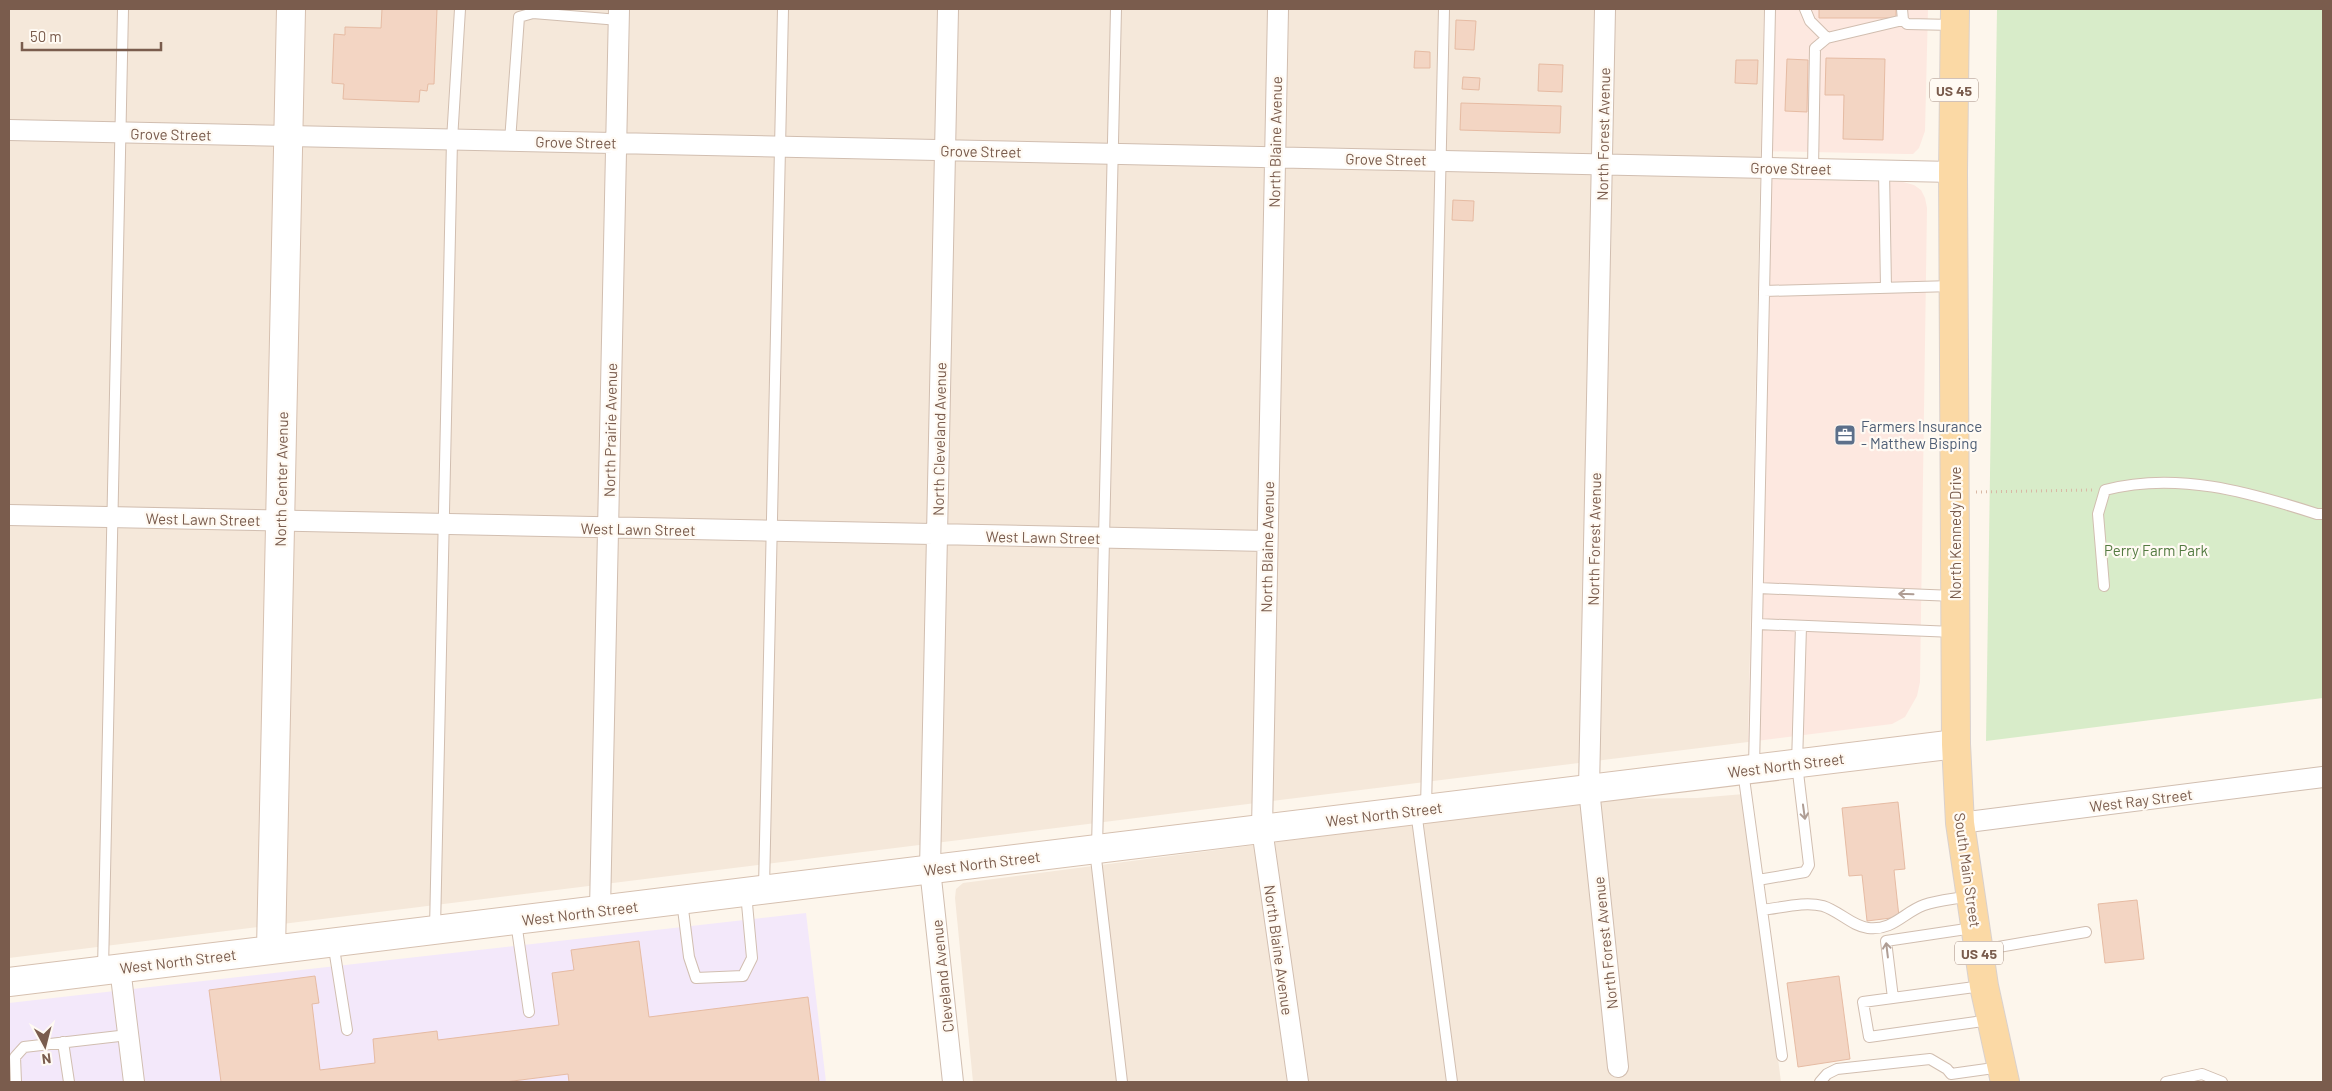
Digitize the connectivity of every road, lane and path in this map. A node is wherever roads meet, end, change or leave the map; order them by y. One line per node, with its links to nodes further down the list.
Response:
1 (123, 9): 18 (lane)
2 (291, 9): 19 (main road, North Center Avenue)
3 (460, 9): 20 (lane)
4 (783, 9): 23 (lane)
5 (948, 9): 24 (street, North Cleveland Avenue)
6 (1116, 9): 25 (lane)
7 (1278, 9): 26 (street, North Blaine Avenue)
8 (1444, 9): 27 (lane)
9 (1605, 9): 28 (street, North Forest Avenue)
10 (1770, 9): 29 (lane)
11 (1805, 9): 16 (lane)
12 (1902, 9): 15 (lane)
13 (619, 14): 21 (lane); 22 (street, North Prairie Avenue)
14 (1955, 17): 15 (lane); 32 (main road, US 45)
15 (1903, 20): 16 (lane)
16 (1827, 38): 30 (lane)
17 (9, 130): 18 (street, Grove Street)
18 (121, 133): 19 (street, Grove Street); 40 (lane)
19 (288, 136): 20 (street, Grove Street); 41 (main road, North Center Avenue)
20 (452, 140): 21 (street, Grove Street); 42 (lane)
21 (510, 141): 22 (street, Grove Street)
22 (616, 143): 23 (street, Grove Street); 43 (street, North Prairie Avenue)
23 (780, 147): 24 (street, Grove Street); 44 (lane)
24 (945, 150): 25 (street, Grove Street); 45 (street, North Cleveland Avenue)
25 (1112, 154): 26 (street, Grove Street); 46 (lane)
26 (1275, 157): 27 (street, Grove Street); 47 (street, North Blaine Avenue)
27 (1440, 160): 28 (street, Grove Street); 59 (lane)
28 (1602, 164): 29 (street, Grove Street); 58 (street, North Forest Avenue)
29 (1767, 168): 30 (street, Grove Street); 35 (lane)
30 (1813, 169): 31 (street, Grove Street)
31 (1884, 170): 32 (street, Grove Street); 34 (lane)
32 (1953, 172): 33 (main road, North Kennedy Drive / US 45)
33 (1954, 286): 34 (lane); 37 (main road, North Kennedy Drive / US 45)
34 (1886, 288): 35 (lane)
35 (1764, 292): 49 (lane)
36 (2105, 490): 37 (path); 38 (lane); 48 (lane)
37 (1955, 493): 50 (main road, North Kennedy Drive / US 45)
38 (2323, 514)
39 (9, 515): 40 (street, West Lawn Street)
40 (112, 518): 41 (street, West Lawn Street); 76 (lane)
41 (280, 521): 42 (street, West Lawn Street); 75 (main road, North Center Avenue)
42 (444, 525): 43 (street, West Lawn Street); 71 (lane)
43 (608, 528): 44 (street, West Lawn Street); 68 (street, North Prairie Avenue)
44 (772, 532): 45 (street, West Lawn Street); 65 (lane)
45 (937, 535): 46 (street, West Lawn Street); 63 (street, North Cleveland Avenue)
46 (1104, 538): 47 (street, West Lawn Street); 62 (lane)
47 (1268, 542): 61 (street, North Blaine Avenue)
48 (2104, 586)
49 (1758, 588): 50 (lane, one-way to 49); 51 (lane)
50 (1955, 596): 53 (main road, North Kennedy Drive / US 45)
51 (1757, 624): 52 (lane); 56 (lane)
52 (1801, 626): 53 (lane); 55 (lane)
53 (1955, 632): 54 (main road, North Kennedy Drive / US 45)
54 (1956, 744): 55 (main road, West North Street); 60 (main road, South Main Street / US 45)
55 (1797, 764): 56 (main road, West North Street); 64 (lane, one-way to 64)
56 (1748, 770): 58 (main road, West North Street); 64 (lane)
57 (2323, 777): 60 (street, West Ray Street)
58 (1589, 789): 59 (main road, West North Street); 86 (street, North Forest Avenue)
59 (1421, 810): 61 (main road, West North Street); 94 (lane)
60 (1960, 823): 66 (main road, South Main Street / US 45)
61 (1262, 829): 62 (main road, West North Street); 93 (street, North Blaine Avenue)
62 (1096, 849): 63 (main road, West North Street); 92 (lane)
63 (930, 869): 65 (main road, West North Street); 91 (street, Cleveland Avenue)
64 (1758, 880): 69 (lane)
65 (755, 891): 67 (main road, West North Street); 67 (lane)
66 (1970, 896): 69 (lane); 73 (main road, South Main Street / US 45)
67 (682, 900): 68 (main road, West North Street)
68 (600, 910): 70 (main road, West North Street)
69 (1762, 910): 85 (lane)
70 (516, 921): 71 (main road, West North Street); 80 (lane)
71 (435, 930): 74 (main road, West North Street)
72 (2086, 932): 73 (lane)
73 (1977, 939): 78 (main road, South Main Street / US 45); 79 (lane, one-way to 73)
74 (333, 942): 75 (main road, West North Street); 82 (lane)
75 (271, 950): 76 (main road, West North Street)
76 (111, 969): 77 (main road, West North Street); 83 (street)
77 (9, 982)
78 (1984, 986): 79 (lane); 81 (main road, South Main Street / US 45)
79 (1893, 998): 81 (lane)
80 (529, 1012)
81 (1991, 1020): 87 (main road, South Main Street / US 45)
82 (347, 1030)
83 (128, 1035): 84 (lane); 90 (street)
84 (63, 1042): 88 (lane); 89 (lane)
85 (1782, 1056)
86 (1618, 1067)
87 (2004, 1074): 95 (lane)
88 (16, 1082)
89 (69, 1082)
90 (134, 1082)
91 (953, 1082)
92 (1122, 1082)
93 (1298, 1082)
94 (1452, 1082)
95 (1820, 1082)
96 (2166, 1082): 97 (lane)
97 (2222, 1082)

